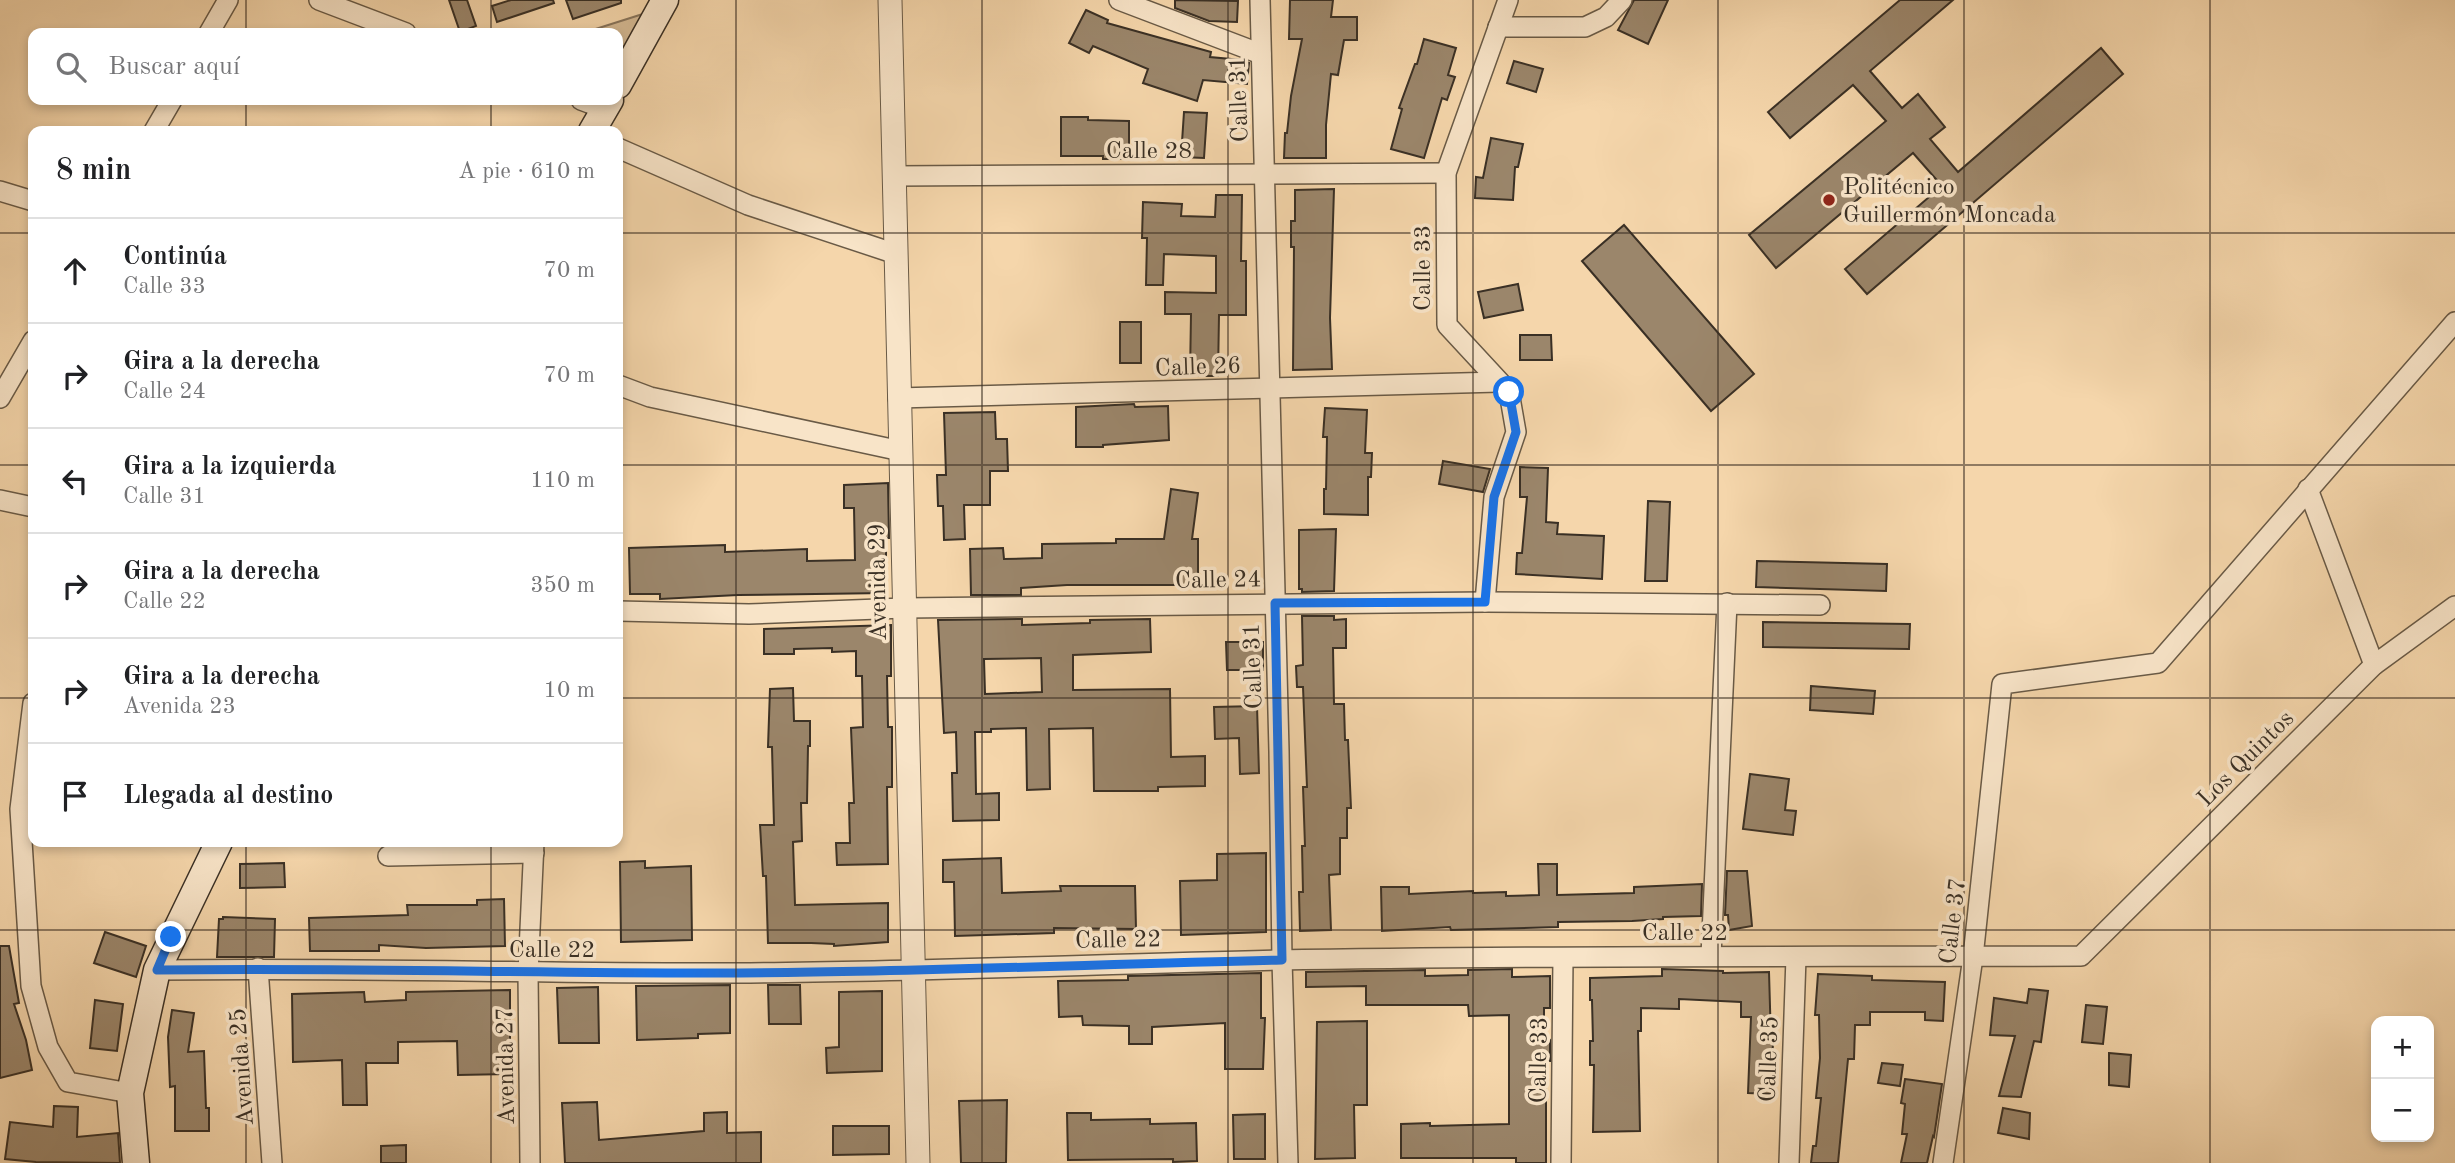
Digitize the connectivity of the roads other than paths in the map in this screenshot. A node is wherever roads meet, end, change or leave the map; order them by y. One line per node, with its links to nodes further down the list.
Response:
1 (228, 0): 10 (street)
2 (319, 0): 11 (street)
3 (665, 0): 13 (main road)
4 (890, 0): 19 (street, Avenida 29)
5 (1119, 0): 12 (street)
6 (1260, 0): 12 (street, Calle 31)
7 (1508, 0): 9 (street, Calle 33)
8 (1622, 0): 9 (street)
9 (1498, 27): 17 (street, Calle 33)
10 (212, 28)
11 (393, 28)
12 (1261, 54): 18 (street, Calle 31)
13 (623, 76)
14 (169, 105): 15 (street)
15 (157, 126)
16 (623, 150): 22 (street)
17 (1446, 173): 18 (street, Calle 28); 25 (street, Calle 33)
18 (1264, 174): 19 (street, Calle 28); 27 (street, Calle 31)
19 (894, 176): 22 (street, Avenida 29)
20 (0, 191): 21 (street)
21 (28, 199)
22 (896, 254): 29 (street, Avenida 29)
23 (2455, 322): 31 (street)
24 (28, 350): 28 (street)
25 (1499, 382): 27 (street, Calle 26); 34 (street, Calle 33)
26 (623, 387): 30 (street)
27 (1269, 388): 29 (street, Calle 26); 35 (street, Calle 31)
28 (0, 398)
29 (898, 398): 30 (street, Avenida 29)
30 (901, 451): 39 (street, Avenida 29)
31 (2308, 489): 41 (street); 49 (street, Calle 37)
32 (0, 500): 33 (street)
33 (28, 506)
34 (1485, 602): 35 (street, Calle 24); 36 (street, Calle 24)
35 (1275, 603): 39 (street, Calle 24); 51 (street, Calle 31)
36 (1727, 603): 37 (street, Calle 24); 46 (street)
37 (1820, 605)
38 (2455, 606): 41 (street, Los Quintos)
39 (904, 608): 40 (street, Calle 24); 53 (street, Avenida 29)
40 (623, 611)
41 (2374, 664): 47 (street, Los Quintos)
42 (28, 743): 56 (street)
43 (217, 847): 54 (main road)
44 (534, 848): 45 (street); 55 (street, Avenida 27)
45 (387, 856)
46 (1712, 956): 48 (street, Calle 22); 50 (street, Calle 22)
47 (2081, 956): 49 (street, Calle 22)
48 (1796, 957): 49 (street, Calle 22); 63 (street, Calle 35)
49 (1973, 957): 64 (street, Calle 37)
50 (1563, 958): 51 (street, Calle 22); 62 (street, Calle 33)
51 (1282, 960): 53 (street, Calle 22); 61 (street, Calle 31)
52 (258, 968): 54 (street, Calle 22); 55 (street, Calle 22); 58 (street, Avenida 25)
53 (914, 969): 55 (street, Calle 22); 60 (street, Avenida 29)
54 (157, 970): 56 (main road)
55 (528, 973): 59 (street, Avenida 27)
56 (131, 1093): 57 (main road)
57 (136, 1163)
58 (272, 1163)
59 (530, 1163)
60 (918, 1163)
61 (1289, 1163)
62 (1561, 1163)
63 (1789, 1163)
64 (1942, 1163)

